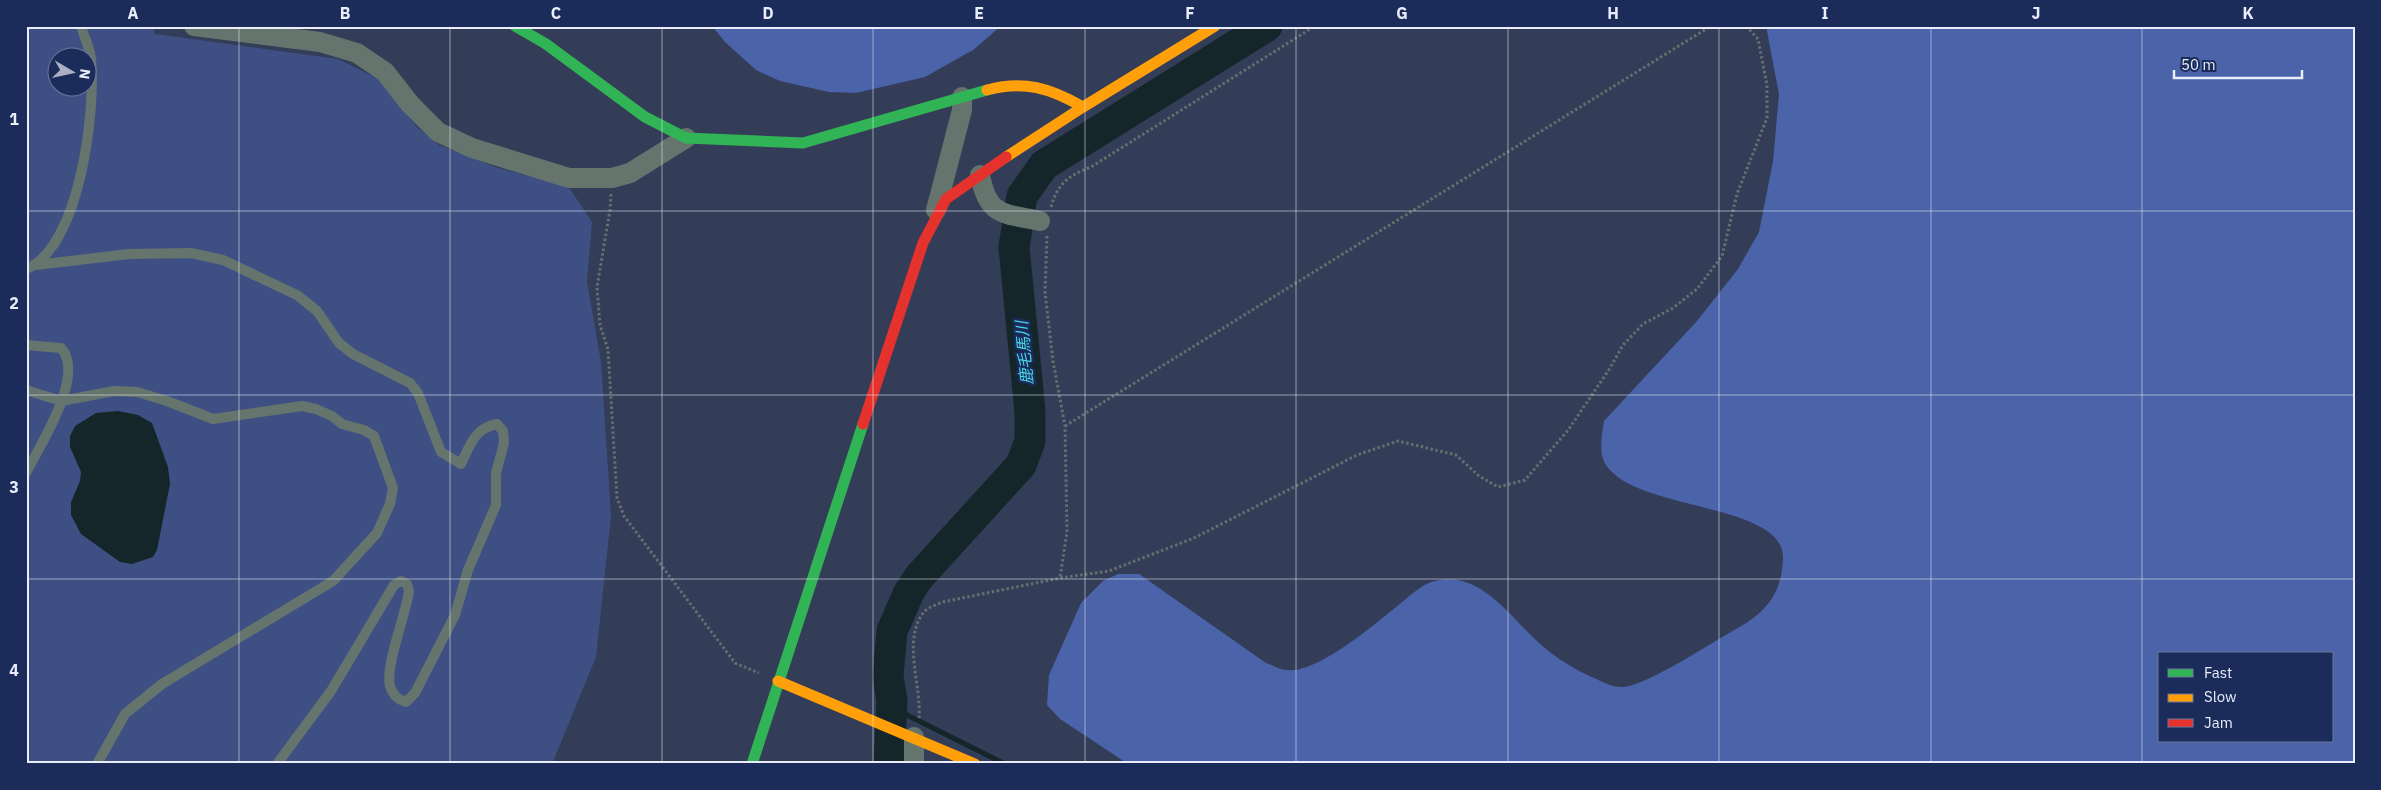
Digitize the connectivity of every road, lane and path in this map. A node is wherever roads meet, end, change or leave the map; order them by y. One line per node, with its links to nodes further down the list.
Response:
1 (81, 26): 15 (lane)
2 (194, 26): 12 (street)
3 (515, 26): 10 (street)
4 (1215, 26): 9 (street)
5 (1315, 26): 14 (path)
6 (1712, 26): 19 (path)
7 (1746, 26): 21 (path)
8 (962, 97): 9 (street); 10 (street); 13 (street)
9 (1083, 107): 11 (street)
10 (686, 138): 12 (street)
11 (980, 175): 13 (street); 14 (street)
12 (612, 178): 22 (path)
13 (934, 219): 22 (street)
14 (1044, 222): 19 (path)
15 (31, 267): 25 (lane)
16 (26, 345): 18 (lane)
17 (26, 390): 18 (lane)
18 (61, 401): 20 (lane); 24 (lane)
19 (1065, 426): 21 (path)
20 (26, 473)
21 (1060, 578): 23 (path)
22 (778, 681): 23 (street); 26 (street)
23 (913, 732): 27 (street); 28 (street)
24 (97, 764)
25 (277, 764)
26 (752, 764)
27 (914, 764)
28 (975, 764)

